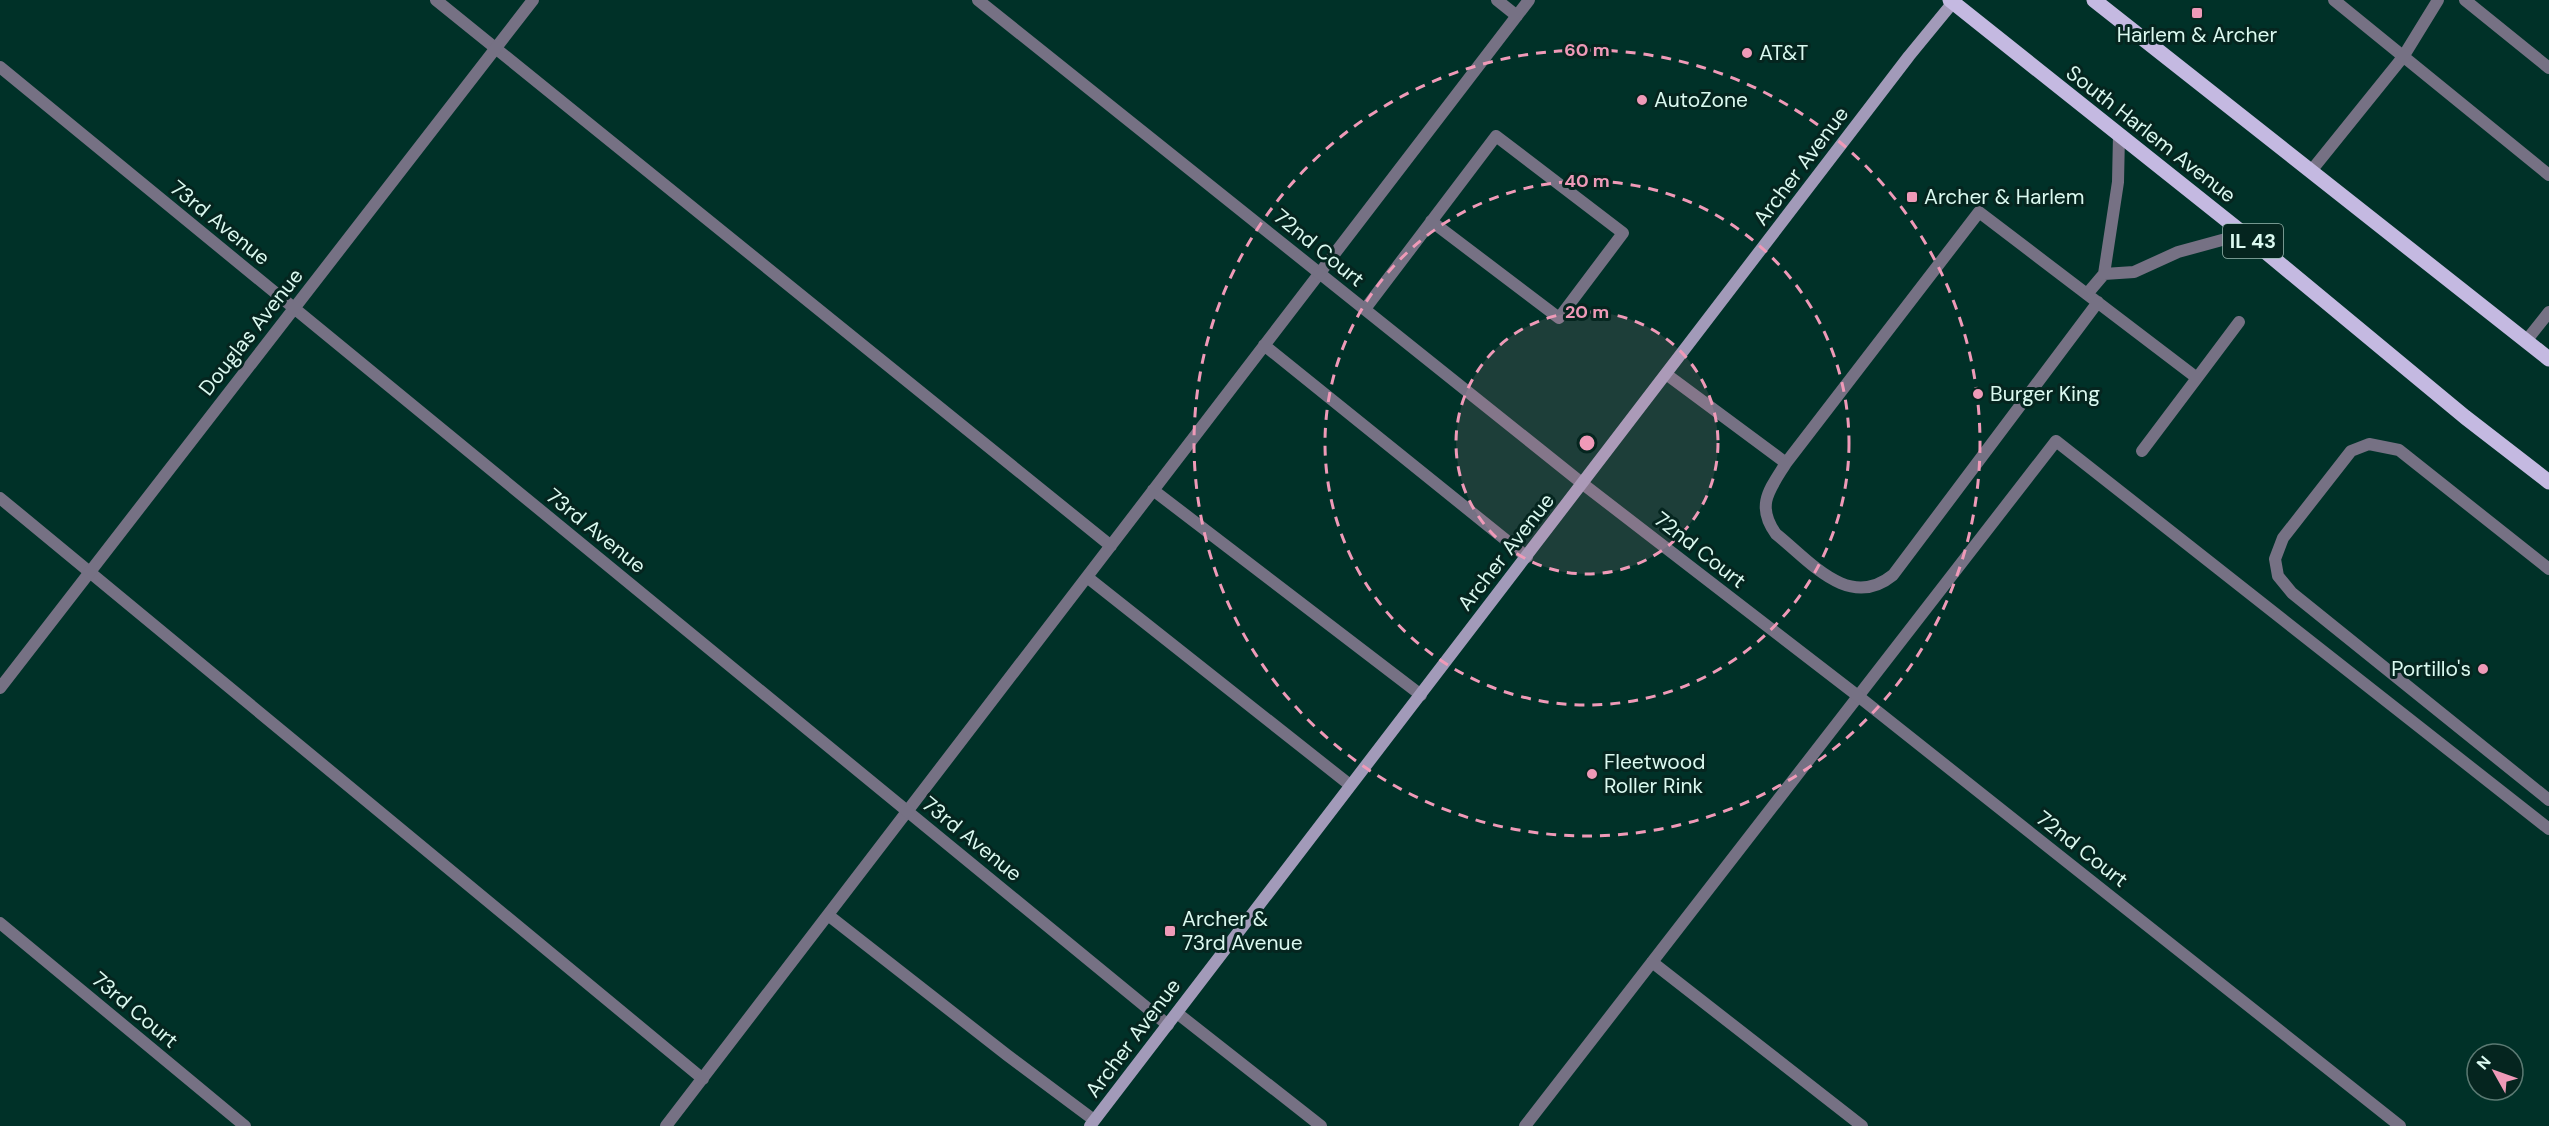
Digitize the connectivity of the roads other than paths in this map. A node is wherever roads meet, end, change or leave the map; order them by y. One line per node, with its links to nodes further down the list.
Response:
1 (436, 0): 12 (street)
2 (533, 0): 12 (street, Douglas Avenue)
3 (978, 0): 21 (street, 72nd Court)
4 (1497, 0): 11 (street)
5 (1529, 0): 11 (street)
6 (2094, 0): 17 (main road)
7 (2334, 0): 13 (street)
8 (2439, 0): 13 (street)
9 (2465, 0): 15 (street)
10 (1953, 1): 16 (main road, South Harlem Avenue / IL 43); 32 (main road, Archer Avenue)
11 (1517, 16): 21 (street)
12 (496, 48): 25 (street, Douglas Avenue); 40 (street)
13 (2403, 57): 17 (street); 18 (street)
14 (0, 68): 25 (street, 73rd Avenue)
15 (2549, 68)
16 (2119, 135): 20 (main road, South Harlem Avenue / IL 43); 22 (street)
17 (2311, 171): 29 (main road)
18 (2549, 175)
19 (1431, 220): 19 (street); 26 (street)
20 (2244, 234): 22 (street); 36 (main road, South Harlem Avenue / IL 43)
21 (1319, 273): 26 (street, 72nd Court); 30 (street)
22 (2104, 274): 23 (street)
23 (2087, 294): 24 (street); 35 (street)
24 (2098, 302): 33 (street); 35 (street)
25 (293, 308): 43 (street, Douglas Avenue); 50 (street, 73rd Avenue)
26 (1365, 309): 37 (street, 72nd Court)
27 (2549, 312): 29 (street)
28 (2238, 322): 33 (street)
29 (2526, 340): 31 (main road)
30 (1264, 345): 38 (street); 41 (street)
31 (2549, 359)
32 (1666, 374): 35 (street); 37 (main road, Archer Avenue)
33 (2197, 378): 34 (street)
34 (2142, 451)
35 (1786, 463)
36 (2549, 482)
37 (1583, 484): 41 (main road, Archer Avenue); 47 (street, 72nd Court)
38 (1153, 490): 40 (street); 46 (street)
39 (0, 498): 43 (street)
40 (1111, 546): 44 (street)
41 (1527, 556): 46 (main road, Archer Avenue)
42 (2549, 568): 49 (street)
43 (89, 572): 45 (street, Douglas Avenue); 57 (street)
44 (1087, 577): 48 (street); 50 (street)
45 (0, 688)
46 (1421, 695): 48 (main road, Archer Avenue)
47 (1858, 696): 51 (street); 54 (street); 64 (street, 72nd Court)
48 (1350, 785): 55 (main road, Archer Avenue)
49 (2549, 800)
50 (907, 811): 52 (street); 56 (street, 73rd Avenue)
51 (2549, 829)
52 (828, 915): 57 (street); 58 (street)
53 (0, 923): 59 (street, 73rd Court)
54 (1652, 962): 62 (street); 63 (street)
55 (1177, 1013): 56 (main road, Archer Avenue); 61 (street)
56 (1167, 1025): 58 (main road, Archer Avenue)
57 (703, 1079): 60 (street)
58 (1092, 1123)
59 (245, 1126)
60 (666, 1126)
61 (1321, 1126)
62 (1525, 1126)
63 (1862, 1126)
64 (2400, 1126)

